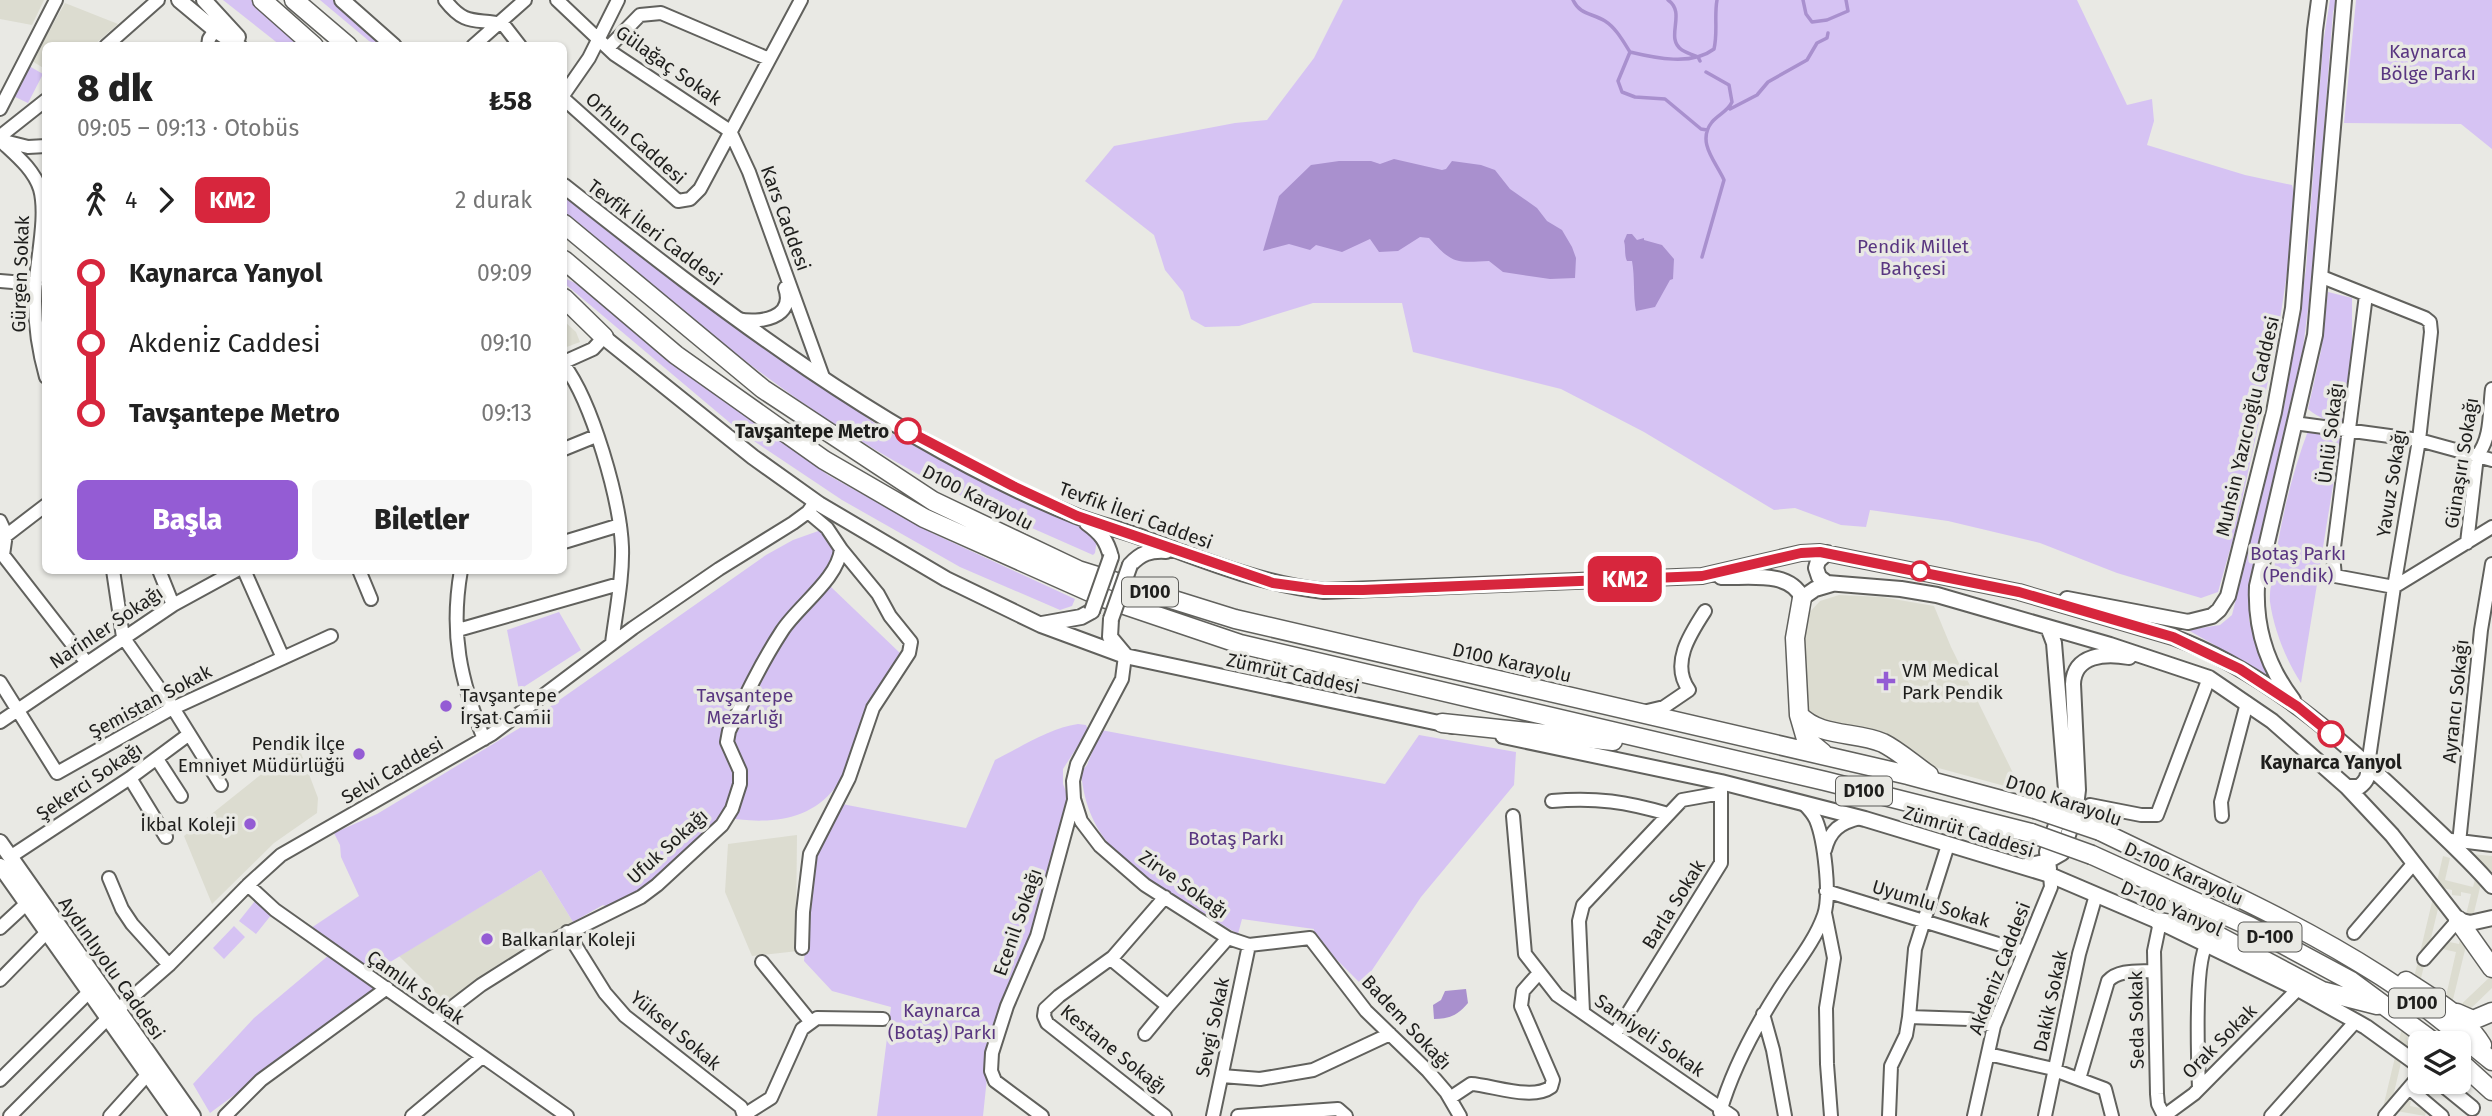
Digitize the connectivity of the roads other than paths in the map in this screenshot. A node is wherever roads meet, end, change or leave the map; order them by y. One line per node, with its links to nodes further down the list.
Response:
1 (56, 0): 38 (street)
2 (158, 0): 22 (street)
3 (179, 0): 19 (main road)
4 (262, 0): 26 (highway)
5 (294, 0): 18 (highway)
6 (342, 0): 29 (main road)
7 (355, 0): 30 (main road)
8 (445, 0): 17 (street)
9 (525, 0): 17 (street)
10 (557, 0): 21 (street, Gülağaç Sokak)
11 (618, 0): 21 (street)
12 (801, 0): 20 (street)
13 (807, 0): 20 (street)
14 (2319, 0): 91 (main road, Muhsin Yazıcıoğlu Caddesi)
15 (2344, 0): 48 (main road)
16 (205, 3): 25 (main road)
17 (497, 23): 31 (street); 32 (street)
18 (324, 26): 27 (highway); 28 (highway)
19 (215, 30): 23 (street); 24 (main road)
20 (781, 36): 34 (street)
21 (598, 38): 33 (street, Gülağaç Sokak); 35 (street)
22 (111, 42)
23 (209, 42)
24 (233, 42)
25 (244, 42)
26 (309, 42)
27 (343, 42)
28 (350, 42)
29 (389, 42)
30 (402, 42)
31 (477, 42)
32 (517, 42)
33 (608, 48): 34 (street); 39 (street, Gülağaç Sokak)
34 (769, 59): 39 (street)
35 (567, 92)
36 (567, 100): 39 (street, Orhun Caddesi)
37 (42, 104): 40 (street)
38 (0, 109)
39 (730, 131): 42 (street)
40 (2, 142): 41 (street); 44 (street, Gürgen Sokak)
41 (42, 146)
42 (740, 155): 54 (street, Kars Caddesi); 59 (street, Kars Caddesi)
43 (567, 188): 54 (main road, Tevfik İleri Caddesi)
44 (42, 222)
45 (567, 226): 111 (highway, D100 Karayolu / D100)
46 (42, 245): 50 (street, Gürgen Sokak)
47 (567, 263): 117 (highway, D100 Karayolu / D100)
48 (2322, 277): 51 (street, Yavuz Sokağı); 61 (main road)
49 (0, 281): 50 (street)
50 (36, 284): 56 (street, Gürgen Sokak)
51 (2366, 295): 62 (street, Ünlü Sokağı); 64 (street, Yavuz Sokağı)
52 (567, 301): 55 (highway)
53 (567, 306): 55 (main road)
54 (738, 319): 59 (main road, Tevfik İleri Caddesi)
55 (604, 337): 57 (street); 68 (main road, Zümrüt Caddesi)
56 (42, 362)
57 (567, 362)
58 (567, 367): 63 (street)
59 (823, 377): 70 (main road, Tevfik İleri Caddesi)
60 (2492, 390): 66 (street, Günaşırı Sokağı)
61 (2294, 423): 62 (street); 108 (main road)
62 (2350, 429): 64 (street); 90 (street, Ünlü Sokağı)
63 (596, 436): 65 (street); 72 (street)
64 (2419, 440): 66 (street); 90 (street, Yavuz Sokağı)
65 (567, 448)
66 (2477, 456): 67 (street); 76 (street, Günaşırı Sokağı)
67 (2492, 460)
68 (811, 507): 77 (street); 96 (main road, Zümrüt Caddesi); 101 (street, Selvi Caddesi)
69 (42, 508): 74 (street)
70 (1077, 516): 78 (main road, Tevfik İleri Caddesi); 96 (main road, bridge)
71 (0, 521): 74 (street)
72 (620, 525): 75 (street); 88 (street)
73 (2492, 527): 76 (street)
74 (3, 537): 104 (street)
75 (567, 541)
76 (2467, 543): 90 (street)
77 (841, 549): 158 (street, Ufuk Sokağı); 164 (street)
78 (1178, 551): 87 (main road, Tevfik İleri Caddesi); 102 (main road, bridge)
79 (1827, 552): 87 (main road, Tevfik İleri Caddesi); 89 (main road); 91 (main road, Tevfik İleri Caddesi)
80 (2492, 564): 136 (street, Ayrancı Sokağı)
81 (114, 574): 100 (street)
82 (161, 574): 94 (street)
83 (230, 574): 94 (street, Narinler Sokağı)
84 (246, 574): 103 (street)
85 (361, 574): 93 (street)
86 (461, 574): 98 (street)
87 (1702, 576): 92 (main road)
88 (619, 584): 98 (street); 101 (street)
89 (1835, 584): 92 (main road); 97 (main road)
90 (2394, 587): 120 (street, Yavuz Sokağı)
91 (2019, 592): 108 (main road, Tevfik İleri Caddesi)
92 (1802, 598): 112 (highway)
93 (371, 599)
94 (173, 605): 100 (street, Narinler Sokağı)
95 (1705, 611): 111 (street)
96 (1041, 625): 102 (main road, Zümrüt Caddesi)
97 (2048, 626): 105 (main road); 144 (main road)
98 (457, 630): 116 (street)
99 (331, 636): 103 (street, Şemistan Sokak)
100 (123, 637): 104 (street, Narinler Sokağı); 109 (street)
101 (612, 643): 116 (street, Selvi Caddesi)
102 (1125, 656): 114 (main road, Zümrüt Caddesi); 127 (street, Zirve Sokağı)
103 (283, 659): 109 (street, Şemistan Sokak)
104 (87, 663): 110 (street, Narinler Sokağı)
105 (2208, 678): 107 (main road); 130 (street); 144 (main road, Akdeniz Caddesi)
106 (0, 682): 110 (street)
107 (2247, 703): 124 (main road); 133 (street)
108 (2298, 707): 120 (main road, Tevfik İleri Caddesi)
109 (173, 708): 110 (street, Şemistan Sokak); 115 (street)
110 (18, 709): 113 (street, Narinler Sokağı)
111 (1640, 713): 118 (highway, D100 Karayolu / D100)
112 (1799, 715): 118 (highway); 122 (highway)
113 (0, 722)
114 (1442, 723): 117 (highway); 125 (main road, Zümrüt Caddesi)
115 (188, 736): 119 (street, Şekerci Sokağı); 123 (street)
116 (484, 739): 146 (street, Selvi Caddesi)
117 (1695, 750): 141 (highway, D100 Karayolu / D100, bridge)
118 (1829, 757): 122 (highway, D100 Karayolu / D100)
119 (157, 759): 121 (street, Şekerci Sokağı); 126 (street)
120 (2368, 765): 124 (main road); 136 (main road, Tevfik İleri Caddesi)
121 (130, 778): 135 (street); 142 (street, Şekerci Sokağı)
122 (1940, 783): 165 (highway, D100 Karayolu / D100, bridge)
123 (221, 785)
124 (2347, 787): 143 (main road)
125 (1721, 788): 129 (main road, Zümrüt Caddesi); 131 (street); 194 (street, Barla Sokak)
126 (181, 796)
127 (1074, 799): 150 (street, Zirve Sokağı); 222 (street, Ecenil Sokağı)
128 (1552, 801): 131 (street)
129 (1803, 803): 134 (main road, Zümrüt Caddesi); 140 (street)
130 (2090, 805)
131 (1668, 814): 181 (street)
132 (1513, 816): 173 (street, Samiyeli Sokak)
133 (2222, 816)
134 (1860, 818): 138 (main road, Zümrüt Caddesi); 140 (street)
135 (166, 837)
136 (2452, 841): 139 (street); 147 (main road, Tevfik İleri Caddesi)
137 (0, 842): 142 (main road, Aydınlıyolu Caddesi)
138 (1948, 845): 144 (main road, Zümrüt Caddesi); 155 (street)
139 (2492, 845)
140 (1824, 854): 148 (street)
141 (2092, 855): 179 (highway, D-100 Karayolu / D-100)
142 (5, 862): 151 (main road); 183 (main road, Aydınlıyolu Caddesi)
143 (2414, 863): 154 (main road); 160 (street)
144 (2049, 868): 149 (main road, D-100 Yanyol); 166 (street, Akdeniz Caddesi)
145 (109, 878): 170 (street)
146 (248, 885): 170 (street, Selvi Caddesi); 175 (street, Çamlık Sokak)
147 (2492, 886)
148 (1826, 891): 152 (street); 155 (street, Uyumlu Sokak)
149 (2096, 895): 156 (main road, D-100 Yanyol); 199 (street, Dakik Sokak)
150 (1165, 897): 161 (street, Zirve Sokağı); 167 (street)
151 (26, 904): 157 (street); 159 (main road)
152 (1825, 913): 184 (street); 230 (street)
153 (2492, 918): 154 (main road)
154 (2458, 920): 168 (street); 171 (highway)
155 (1923, 921): 166 (street, Uyumlu Sokak); 185 (street)
156 (2160, 922): 162 (main road, D-100 Yanyol); 172 (street, Seda Sokak); 179 (highway)
157 (0, 928)
158 (567, 932): 187 (street, Ufuk Sokağı); 215 (street, Yüksel Sokak)
159 (46, 933): 174 (street); 177 (main road)
160 (2354, 933)
161 (1228, 938): 163 (street, Zirve Sokağı); 178 (street)
162 (2207, 944): 176 (main road, D-100 Yanyol); 205 (street)
163 (1249, 945): 193 (street, Badem Sokağı); 202 (street, Sevgi Sokak)
164 (803, 948)
165 (2339, 951): 180 (highway); 198 (highway, D100 Karayolu / D100)
166 (2024, 952): 190 (street, Akdeniz Caddesi)
167 (1111, 959): 178 (street); 223 (street, Kestane Sokağı)
168 (2424, 959)
169 (762, 962): 188 (street)
170 (169, 965): 183 (street, Selvi Caddesi)
171 (2492, 968)
172 (2154, 971): 203 (street); 235 (street, Seda Sokak)
173 (1539, 972): 181 (street, Samiyeli Sokak); 210 (street)
174 (0, 980)
175 (387, 988): 187 (street, Çamlık Sokak); 220 (street)
176 (2298, 989): 189 (main road, D-100 Yanyol); 205 (street, Orak Sokak)
177 (88, 993): 183 (main road); 204 (street)
178 (1168, 1006): 192 (street)
179 (2392, 1009): 191 (highway, D-100 Karayolu / D-100)
180 (2452, 1011): 182 (highway); 198 (highway)
181 (1583, 1012): 194 (street, Samiyeli Sokak)
182 (2492, 1012)
183 (112, 1014): 201 (main road); 216 (street, Selvi Caddesi); 219 (main road, Aydınlıyolu Caddesi)
184 (1763, 1014): 212 (street); 229 (street)
185 (1909, 1017): 190 (street); 231 (street)
186 (883, 1019): 188 (street)
187 (433, 1021): 196 (street, Çamlık Sokak)
188 (810, 1021): 215 (street)
189 (2356, 1021): 197 (main road, D-100 Yanyol); 236 (street)
190 (1994, 1026): 195 (street, Akdeniz Caddesi)
191 (2420, 1031)
192 (1146, 1034)
193 (1390, 1034): 202 (street); 210 (street, Badem Sokağı)
194 (1615, 1034): 212 (street, Samiyeli Sokak)
195 (1988, 1054): 199 (street); 232 (street, Akdeniz Caddesi)
196 (481, 1058): 214 (street, Çamlık Sokak); 221 (street)
197 (2408, 1058)
198 (2492, 1060)
199 (2054, 1070): 203 (street); 233 (street, Dakik Sokak)
200 (2471, 1072): 207 (highway)
201 (147, 1075): 217 (street); 218 (main road)
202 (1222, 1076): 224 (street, Sevgi Sokak)
203 (2079, 1079): 234 (street)
204 (0, 1080)
205 (2199, 1088): 235 (street, Orak Sokak)
206 (2408, 1089): 237 (street)
207 (2492, 1091)
208 (2416, 1094): 238 (street)
209 (2455, 1094): 211 (main road)
210 (1450, 1098): 227 (street, Badem Sokağı)
211 (2472, 1108)
212 (1720, 1112): 228 (street, Samiyeli Sokak)
213 (1281, 1114): 225 (street); 226 (street)
214 (564, 1115)
215 (744, 1115)
216 (10, 1116)
217 (110, 1116)
218 (177, 1116)
219 (192, 1116)
220 (225, 1116)
221 (412, 1116)
222 (1042, 1116)
223 (1165, 1116)
224 (1213, 1116)
225 (1238, 1116)
226 (1346, 1116)
227 (1460, 1116)
228 (1732, 1116)
229 (1786, 1116)
230 (1831, 1116)
231 (1889, 1116)
232 (1974, 1116)
233 (2045, 1116)
234 (2112, 1116)
235 (2164, 1116)
236 (2271, 1116)
237 (2385, 1116)
238 (2442, 1116)

